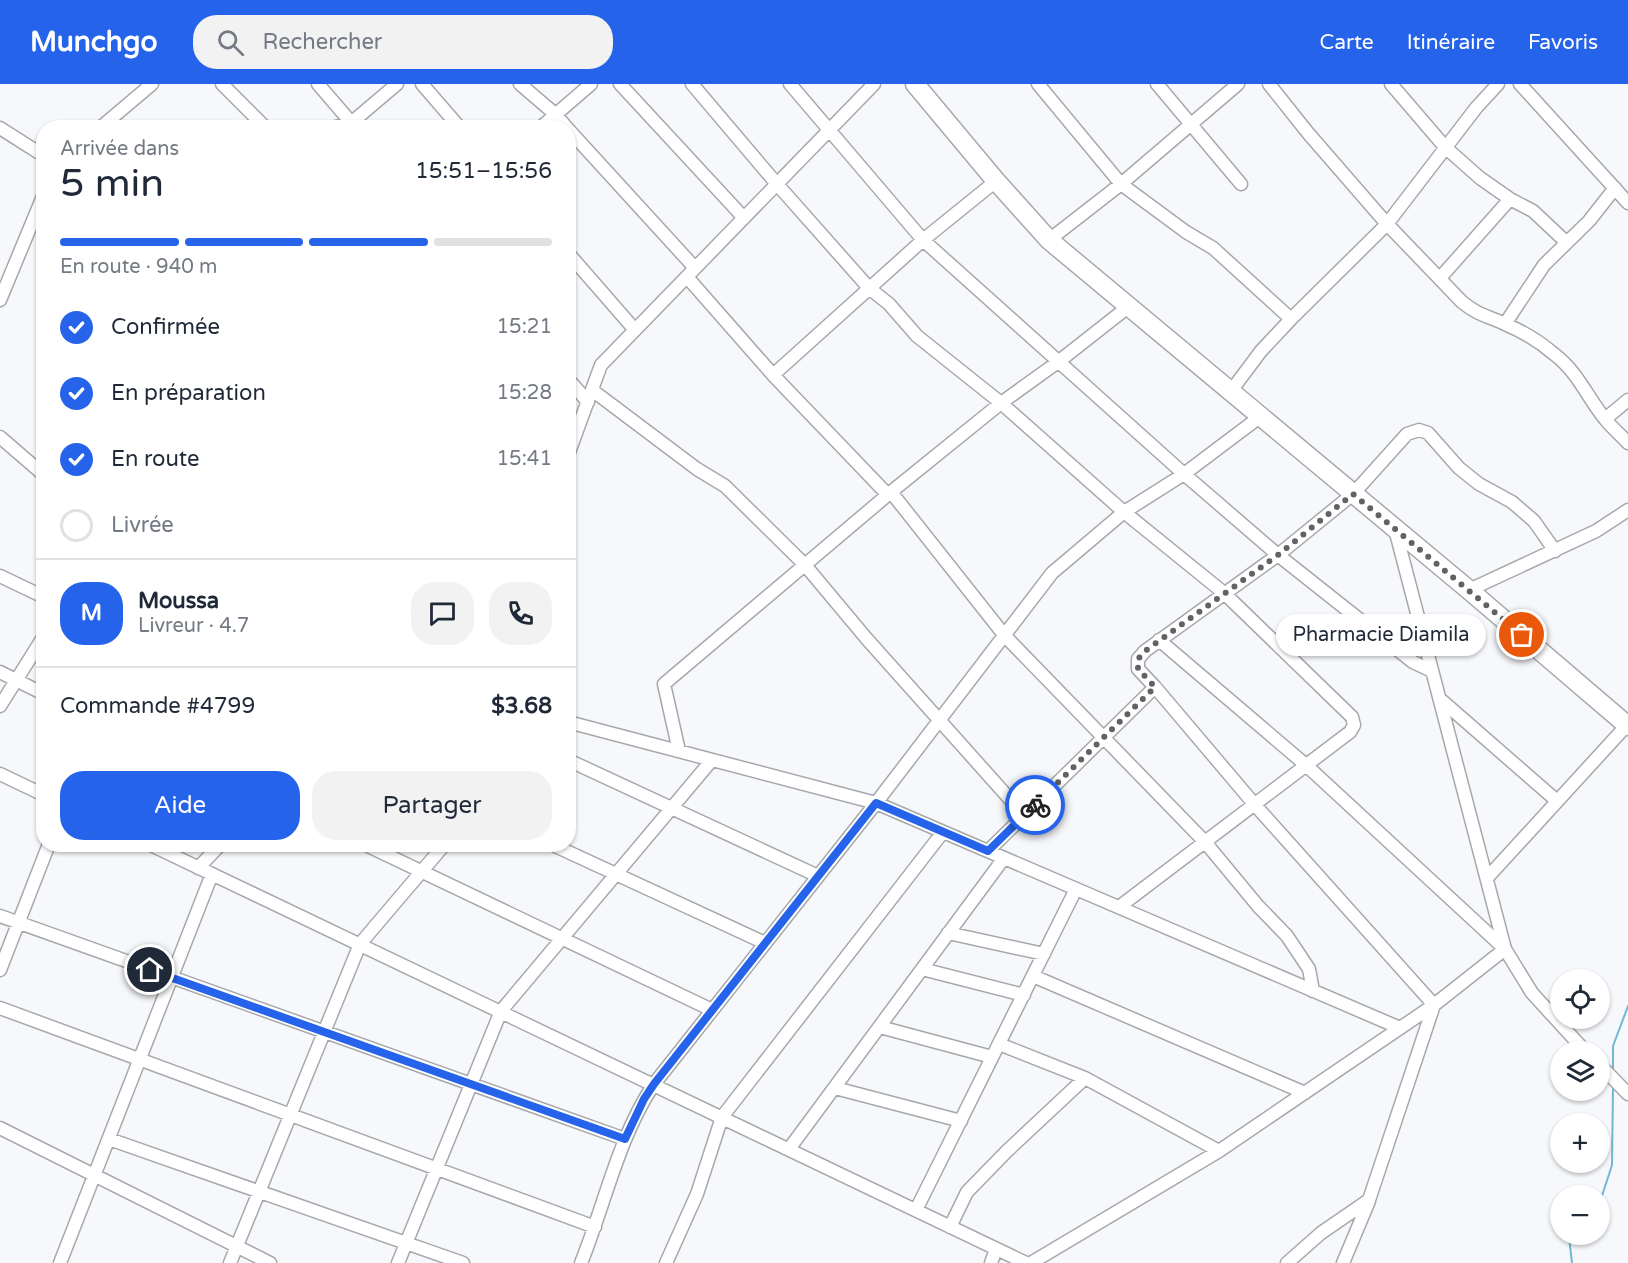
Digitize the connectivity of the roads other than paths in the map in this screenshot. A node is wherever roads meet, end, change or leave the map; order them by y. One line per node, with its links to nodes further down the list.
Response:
1 (152, 84): 21 (street)
2 (222, 84): 22 (street)
3 (318, 84): 23 (street)
4 (397, 84): 24 (street)
5 (422, 84): 25 (street)
6 (520, 84): 20 (street)
7 (591, 84): 20 (street)
8 (620, 84): 42 (street)
9 (692, 84): 35 (street)
10 (790, 84): 30 (street)
11 (874, 84): 30 (street)
12 (915, 84): 34 (highway)
13 (1038, 84): 36 (street)
14 (1157, 84): 28 (street)
15 (1238, 84): 28 (street)
16 (1269, 84): 43 (street)
17 (1391, 84): 32 (street)
18 (1498, 84): 32 (street)
19 (1520, 84): 38 (street)
20 (555, 114): 26 (street); 27 (street)
21 (109, 120)
22 (258, 120)
23 (349, 120)
24 (358, 120)
25 (453, 120)
26 (549, 120)
27 (561, 120)
28 (1191, 123): 36 (street); 37 (street)
29 (0, 128): 33 (street)
30 (828, 129): 35 (street); 44 (street)
31 (576, 137): 48 (street)
32 (1445, 147): 39 (street); 43 (street)
33 (36, 151)
34 (996, 181): 44 (street); 45 (highway)
35 (776, 183): 42 (street); 50 (street)
36 (1122, 184): 45 (street); 53 (street)
37 (1240, 184)
38 (1615, 188): 40 (street); 46 (street)
39 (1510, 199): 46 (street); 49 (street)
40 (1628, 203)
41 (36, 214): 51 (street)
42 (744, 218): 48 (street)
43 (1386, 224): 49 (street); 53 (street)
44 (923, 240): 50 (street); 56 (street)
45 (1049, 240): 52 (highway)
46 (1566, 242): 54 (street)
47 (576, 262): 55 (street)
48 (691, 273): 55 (street); 57 (street)
49 (1440, 278): 54 (street)
50 (869, 288): 57 (street); 62 (street)
51 (0, 300)
52 (1128, 307): 56 (street); 59 (highway)
53 (1291, 319): 59 (street)
54 (1505, 324): 64 (street)
55 (635, 330): 60 (street)
56 (1058, 362): 62 (street); 69 (street)
57 (773, 375): 70 (street)
58 (576, 385): 60 (street)
59 (1231, 391): 63 (highway)
60 (590, 396): 65 (street); 77 (street)
61 (1628, 400): 64 (street)
62 (1001, 402): 70 (street); 73 (street)
63 (1261, 416): 69 (street); 71 (highway)
64 (1605, 419): 67 (street)
65 (576, 434)
66 (0, 437): 68 (street)
67 (1628, 443)
68 (36, 468)
69 (1184, 474): 73 (street); 76 (street)
70 (889, 494): 77 (street); 82 (street)
71 (1353, 494): 74 (highway); 75 (street); 76 (street)
72 (1628, 510): 75 (street)
73 (1124, 512): 81 (street); 82 (street)
74 (1395, 529): 79 (highway); 85 (street)
75 (1555, 551): 79 (street)
76 (1278, 555): 81 (street); 85 (street)
77 (805, 565): 92 (street); 96 (street)
78 (0, 576): 80 (street)
79 (1469, 590): 94 (highway)
80 (36, 593)
81 (1224, 593): 83 (street); 99 (street)
82 (1005, 636): 92 (street); 95 (street)
83 (1159, 640): 88 (street); 99 (street)
84 (36, 648): 87 (street)
85 (1432, 671): 90 (street)
86 (0, 672): 87 (street)
87 (15, 680): 89 (street); 91 (street)
88 (1155, 687): 95 (street); 104 (street)
89 (36, 690)
90 (1439, 698): 102 (street); 122 (street)
91 (0, 706)
92 (941, 719): 103 (street); 106 (street)
93 (576, 724): 96 (street)
94 (1627, 725): 102 (street)
95 (1104, 737): 106 (street); 108 (street)
96 (679, 751): 97 (street)
97 (712, 760): 103 (street); 105 (street)
98 (576, 764): 105 (street)
99 (1307, 766): 104 (street); 131 (street)
100 (0, 774): 101 (street)
101 (36, 791)
102 (1557, 801): 122 (street)
103 (876, 803): 107 (street); 121 (street)
104 (1255, 805): 108 (street); 139 (street)
105 (672, 808): 120 (street); 121 (street)
106 (1024, 815): 109 (street)
107 (943, 831): 109 (street); 158 (street)
108 (1205, 842): 124 (street); 137 (street)
109 (988, 851): 116 (street)
110 (46, 852): 126 (street)
111 (165, 852): 117 (street)
112 (213, 852): 117 (street)
113 (381, 852): 118 (street)
114 (438, 852): 118 (street)
115 (568, 852): 120 (street)
116 (1004, 858): 123 (street); 127 (street)
117 (198, 868): 119 (street)
118 (422, 871): 128 (street); 130 (street)
119 (212, 874): 130 (street); 136 (street)
120 (617, 875): 128 (street); 129 (street)
121 (818, 876): 129 (street)
122 (1487, 878): 131 (street)
123 (1076, 889): 124 (street); 132 (street)
124 (1119, 907): 137 (street)
125 (0, 916): 126 (street)
126 (18, 923): 134 (street); 136 (street)
127 (948, 933): 132 (street); 133 (street)
128 (564, 939): 141 (street); 142 (street)
129 (765, 943): 141 (street)
130 (360, 944): 142 (street); 145 (street)
131 (1505, 949): 139 (street); 146 (street)
132 (1044, 954): 135 (street)
133 (922, 969): 138 (street); 143 (street)
134 (0, 970)
135 (1033, 976): 138 (street); 155 (street)
136 (172, 978): 145 (street); 149 (street)
137 (1313, 991): 144 (street)
138 (1023, 995): 147 (street)
139 (1434, 1005): 144 (street); 168 (street)
140 (0, 1008): 149 (street)
141 (712, 1010): 152 (street)
142 (501, 1011): 152 (street); 153 (street)
143 (880, 1027): 148 (street); 154 (street)
144 (1400, 1028): 155 (street)
145 (324, 1032): 153 (street); 157 (street)
146 (1576, 1041)
147 (999, 1044): 148 (street); 151 (street)
148 (992, 1057): 159 (street)
149 (140, 1060): 157 (street); 161 (street)
150 (1610, 1075): 156 (street)
151 (1085, 1078): 164 (street); 171 (street)
152 (654, 1084): 158 (street); 162 (street)
153 (472, 1085): 162 (street); 165 (street)
154 (835, 1088): 159 (street); 163 (street)
155 (1305, 1093): 164 (street)
156 (1628, 1094)
157 (290, 1115): 165 (street); 167 (street)
158 (722, 1117): 163 (street); 181 (street)
159 (961, 1120): 169 (street)
160 (0, 1128): 166 (street)
161 (109, 1139): 166 (street); 167 (street)
162 (625, 1139): 170 (street)
163 (789, 1149): 169 (street)
164 (1219, 1151): 184 (street)
165 (437, 1169): 170 (street); 172 (street)
166 (94, 1175): 173 (street); 175 (street)
167 (258, 1191): 172 (street); 173 (street)
168 (1370, 1200): 185 (street); 186 (street)
169 (916, 1210): 171 (street)
170 (595, 1227): 180 (street)
171 (950, 1227): 174 (street)
172 (406, 1243): 178 (street); 179 (street)
173 (236, 1246): 176 (street); 177 (street)
174 (996, 1249): 182 (street); 183 (street)
175 (60, 1263)
176 (230, 1263)
177 (270, 1263)
178 (398, 1263)
179 (463, 1263)
180 (581, 1263)
181 (666, 1263)
182 (991, 1263)
183 (1026, 1263)
184 (1031, 1263)
185 (1287, 1263)
186 (1343, 1263)

